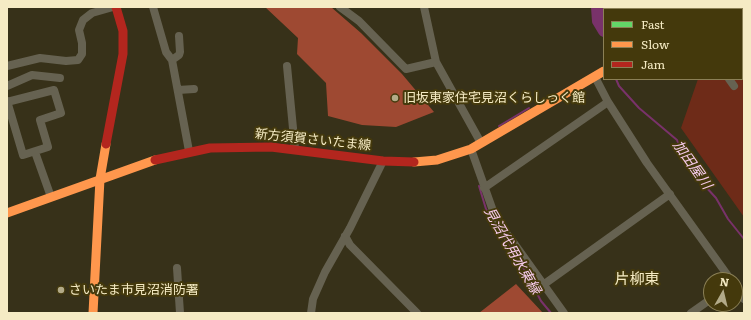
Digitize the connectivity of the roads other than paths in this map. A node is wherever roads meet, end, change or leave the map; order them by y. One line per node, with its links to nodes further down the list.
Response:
1 (113, 7): 9 (street)
2 (116, 7): 26 (main road)
3 (153, 7): 7 (street)
4 (340, 7): 8 (street)
5 (424, 7): 8 (street)
6 (180, 36): 7 (street)
7 (172, 60): 16 (street)
8 (436, 62): 20 (street)
9 (7, 66)
10 (287, 66): 22 (street)
11 (603, 72): 12 (main road, 新方須賀さいたま線)
12 (594, 77): 18 (street); 20 (main road, 新方須賀さいたま線)
13 (60, 78): 14 (street)
14 (7, 86)
15 (194, 89): 16 (street)
16 (178, 90): 24 (street)
17 (7, 102): 19 (street); 23 (street)
18 (608, 102): 27 (street); 28 (street)
19 (9, 114): 23 (street)
20 (481, 143): 21 (main road, 新方須賀さいたま線)
21 (471, 149): 25 (main road, 新方須賀さいたま線); 27 (street)
22 (295, 150): 24 (main road, 新方須賀さいたま線); 25 (main road, 新方須賀さいたま線)
23 (34, 152): 29 (street)
24 (189, 152): 26 (main road, 新方須賀さいたま線)
25 (383, 161): 31 (street)
26 (100, 179): 29 (main road, 新方須賀さいたま線); 36 (main road)
27 (484, 188): 34 (street)
28 (670, 194): 33 (street); 34 (street)
29 (51, 197): 30 (main road, 新方須賀さいたま線)
30 (7, 213)
31 (345, 236): 38 (street); 39 (street)
32 (177, 268): 37 (street)
33 (725, 272)
34 (543, 285): 40 (street)
35 (703, 305): 41 (street)
36 (93, 313)
37 (180, 313)
38 (311, 313)
39 (417, 313)
40 (564, 313)
41 (691, 313)

